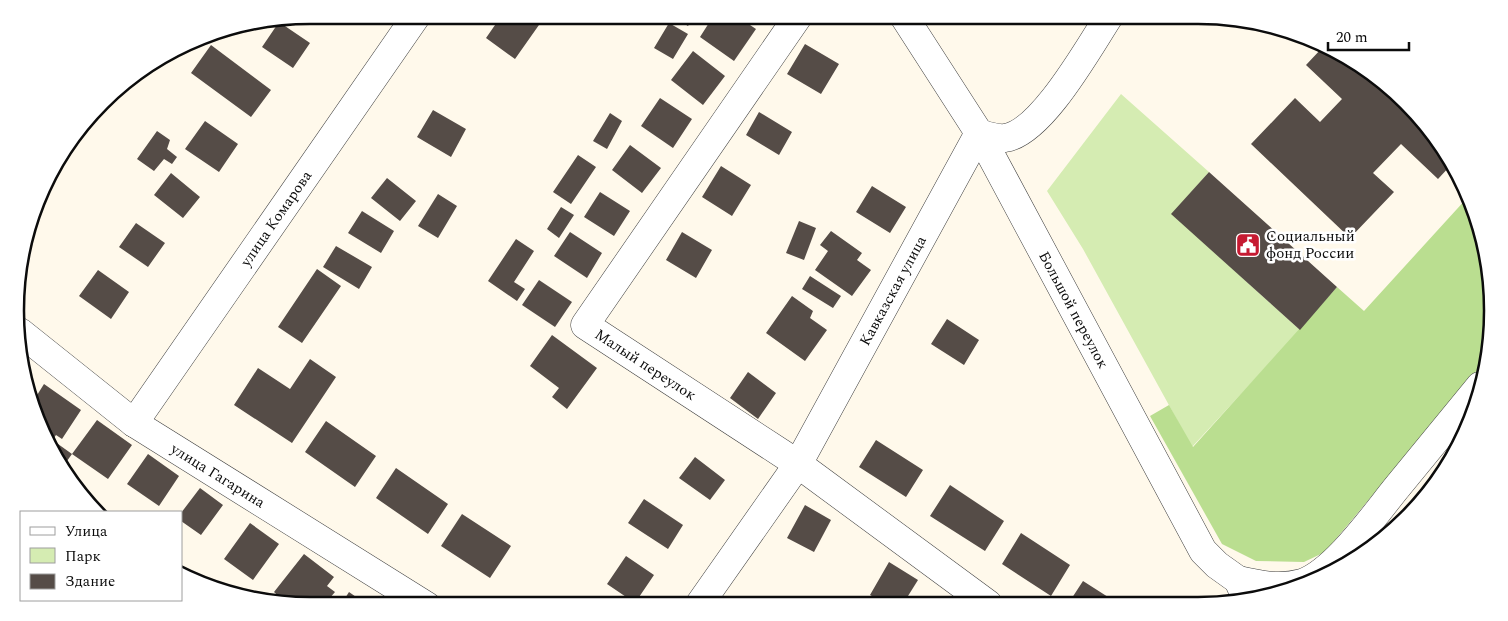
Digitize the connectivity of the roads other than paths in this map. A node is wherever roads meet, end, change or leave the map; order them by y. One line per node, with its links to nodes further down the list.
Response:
1 (411, 24): 8 (street, улица Комарова)
2 (793, 24): 9 (street, Малый переулок)
3 (909, 24): 5 (street, Большой переулок)
4 (1104, 24): 5 (street)
5 (979, 133): 9 (street, Кавказская улица); 12 (street, Большой переулок)
6 (25, 336): 8 (street, улица Гагарина)
7 (1471, 398): 10 (street)
8 (134, 423): 13 (street, улица Гагарина)
9 (798, 464): 14 (street, Кавказская улица); 15 (street, Малый переулок)
10 (1328, 566)
11 (1274, 586): 12 (street)
12 (1243, 590)
13 (413, 597)
14 (705, 597)
15 (978, 597)

